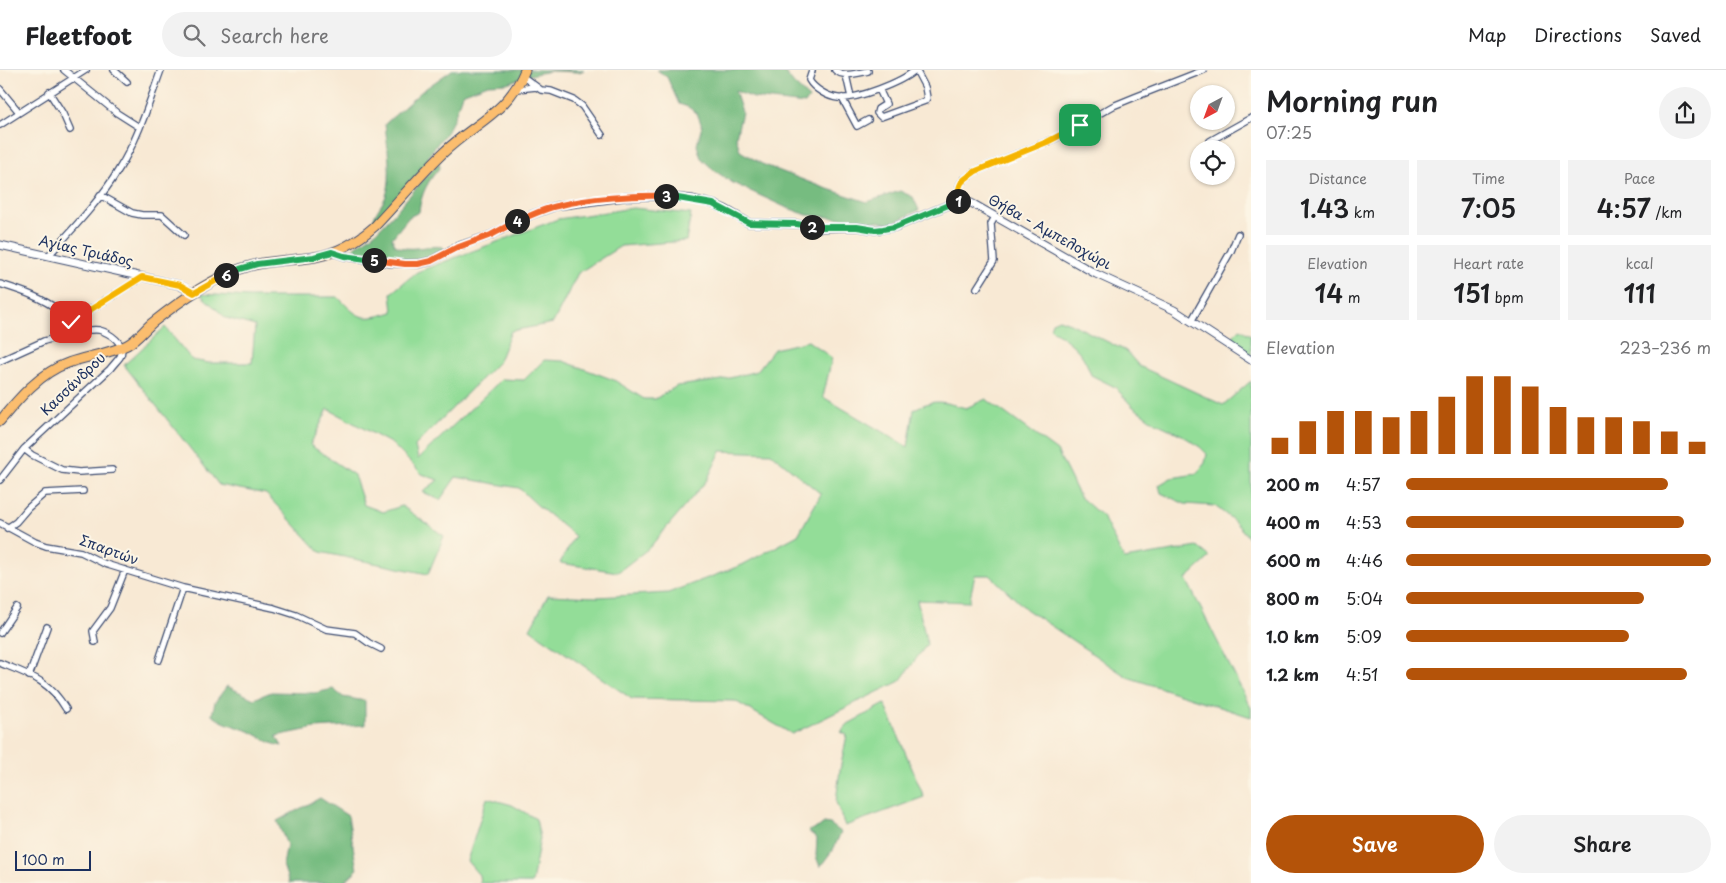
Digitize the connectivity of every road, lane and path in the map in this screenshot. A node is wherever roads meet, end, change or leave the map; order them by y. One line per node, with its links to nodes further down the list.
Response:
1 (64, 70): 12 (street)
2 (86, 70): 12 (street)
3 (114, 70): 13 (street)
4 (161, 70): 25 (street)
5 (835, 70): 11 (street)
6 (1204, 70): 30 (street)
7 (812, 71): 20 (street)
8 (868, 71): 11 (street)
9 (912, 71): 17 (street); 17 (street)
10 (524, 73): 14 (street); 16 (main road)
11 (846, 75): 19 (street)
12 (75, 78): 18 (street); 25 (street)
13 (127, 82)
14 (536, 87): 16 (street); 27 (street)
15 (0, 89): 21 (street)
16 (517, 89): 35 (main road, Κασσάνδρου)
17 (879, 89): 19 (street)
18 (49, 92): 21 (street); 26 (street)
19 (851, 97): 20 (street)
20 (842, 98): 23 (street)
21 (19, 112): 24 (street)
22 (1251, 118): 28 (street)
23 (868, 120)
24 (0, 125)
25 (139, 127): 29 (street)
26 (70, 130)
27 (602, 135)
28 (1212, 140)
29 (100, 195): 32 (street); 36 (street)
30 (958, 201): 31 (street, Θήβα - Αμπελοχώρι); 35 (street)
31 (995, 216): 39 (street); 41 (street, Θήβα - Αμπελοχώρι)
32 (184, 234)
33 (1238, 234): 41 (street)
34 (0, 245): 36 (street, Αγίας Τριάδος)
35 (332, 252): 40 (main road, Κασσάνδρου)
36 (48, 255): 37 (street, Αγίας Τριάδος)
37 (142, 277): 40 (street, Αγίας Τριάδος); 42 (street)
38 (0, 284): 42 (street)
39 (978, 288)
40 (194, 293): 44 (main road, Κασσάνδρου)
41 (1192, 320): 45 (street, Θήβα - Αμπελοχώρι)
42 (71, 322): 43 (street)
43 (85, 330): 44 (street); 46 (street)
44 (121, 352): 47 (main road); 48 (street, Κασσάνδρου)
45 (1251, 360)
46 (0, 361)
47 (0, 421)
48 (24, 449): 49 (street); 50 (street, Κασσάνδρου)
49 (112, 470)
50 (0, 480)
51 (83, 491): 53 (street)
52 (0, 523): 53 (street, Σπαρτών)
53 (7, 528): 54 (street, Σπαρτών)
54 (125, 570): 55 (street, Σπαρτών); 59 (street)
55 (184, 588): 60 (street, Σπαρτών); 61 (street)
56 (16, 608): 58 (street)
57 (47, 627): 63 (street)
58 (0, 633)
59 (95, 642)
60 (381, 649)
61 (159, 660)
62 (0, 663): 63 (street)
63 (29, 676): 64 (street)
64 (66, 709)

